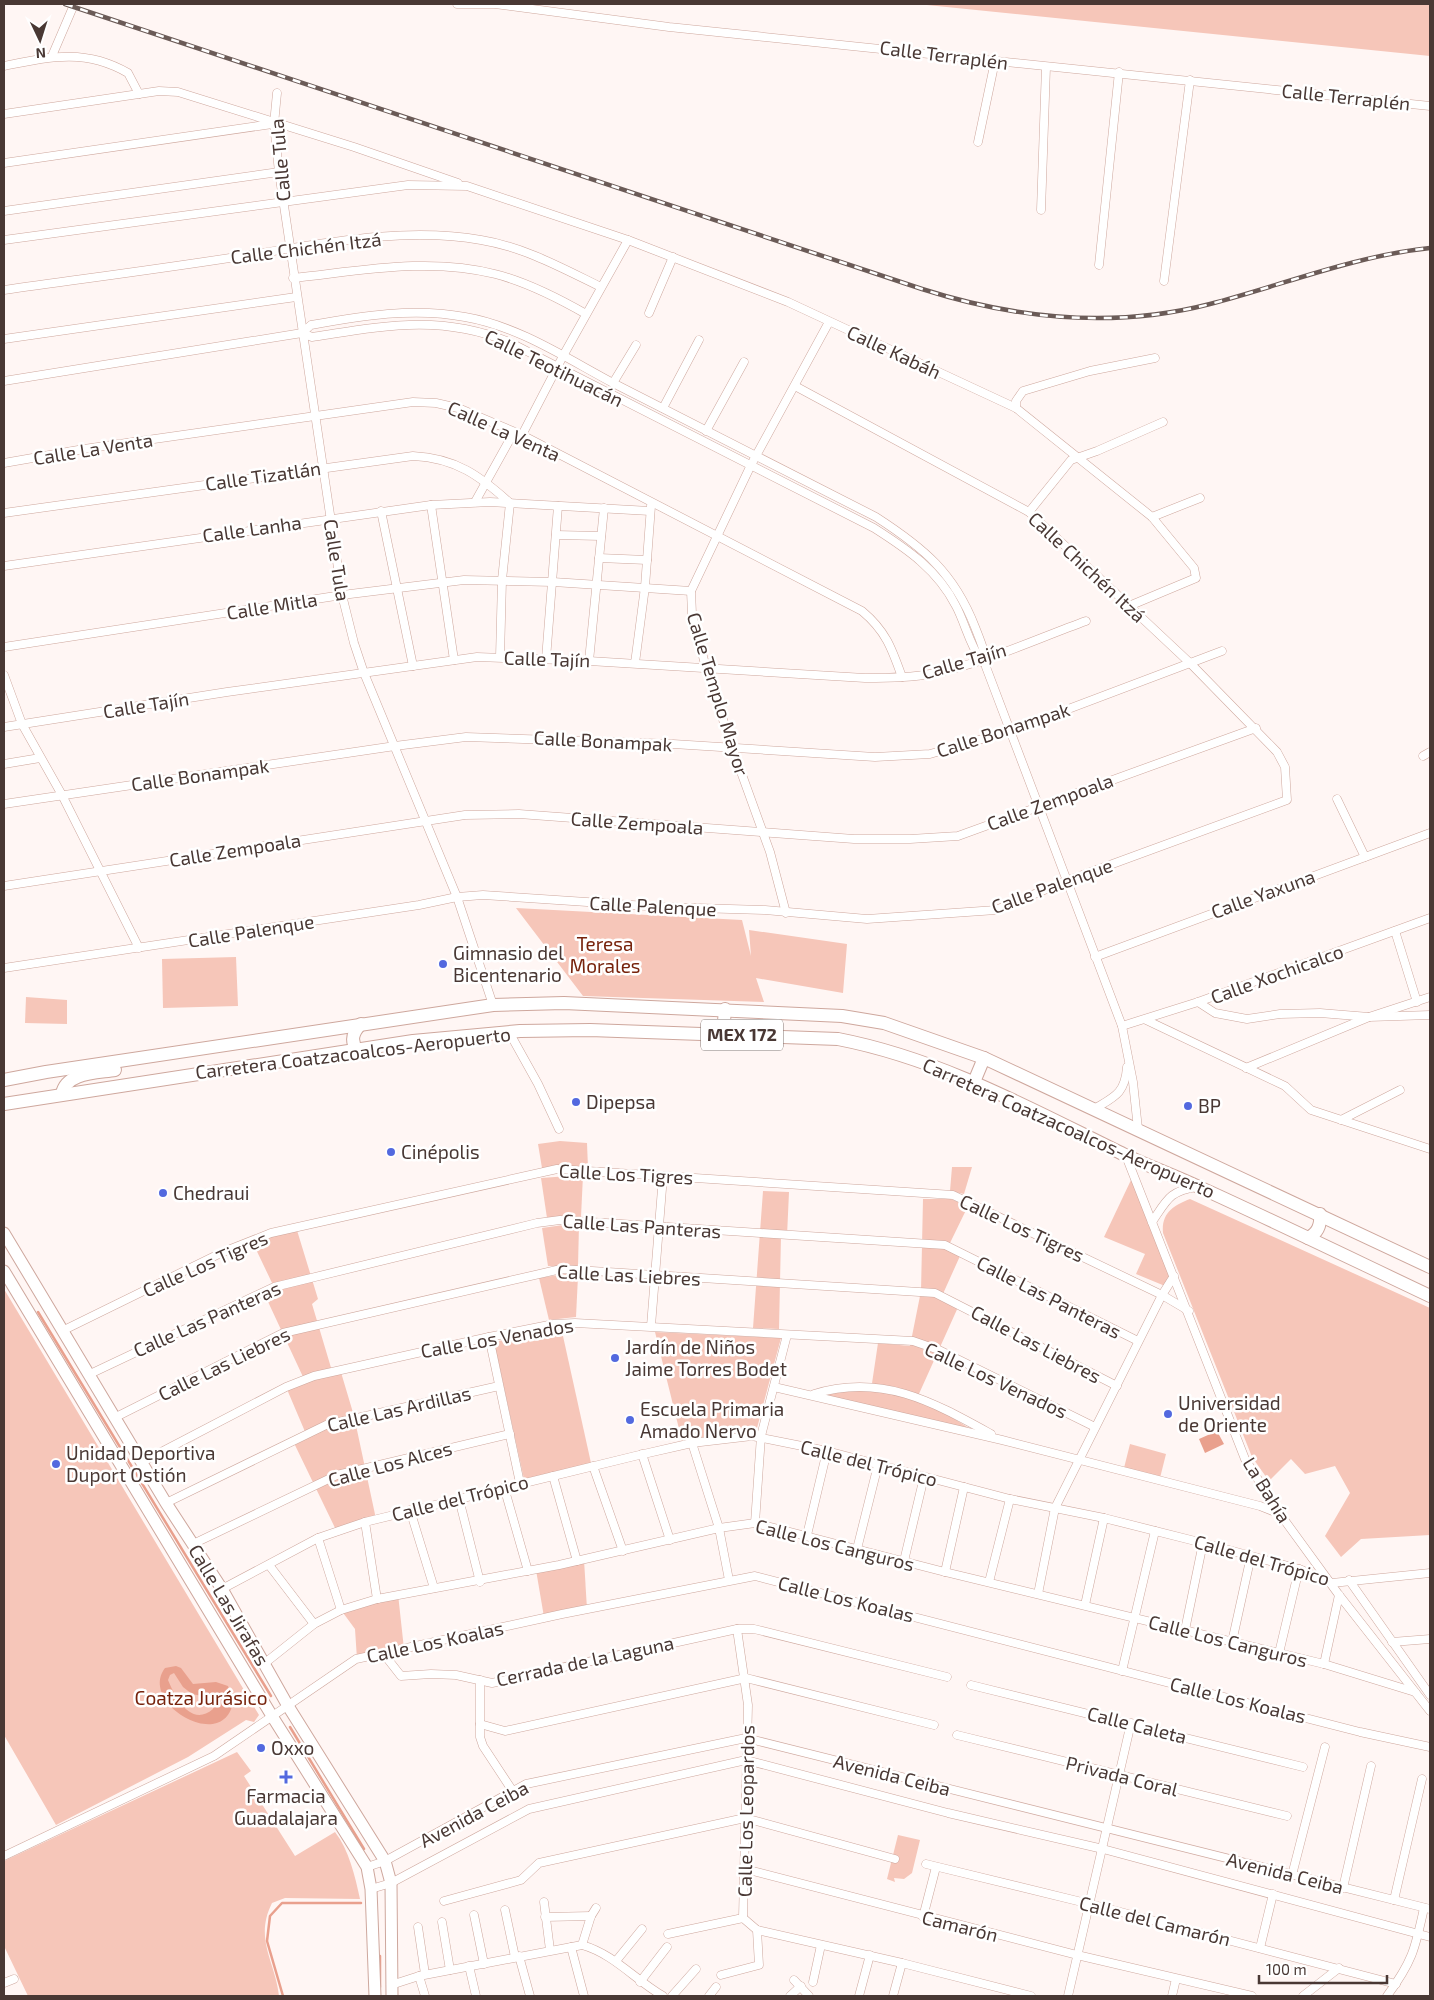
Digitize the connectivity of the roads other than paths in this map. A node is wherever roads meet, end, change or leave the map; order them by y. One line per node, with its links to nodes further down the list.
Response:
1 (458, 4): 4 (street, Calle Terraplén)
2 (73, 7): 3 (street)
3 (52, 56): 5 (street); 10 (street)
4 (995, 61): 6 (street, Calle Terraplén); 14 (street)
5 (4, 66)
6 (1046, 67): 7 (street, Calle Terraplén); 19 (street)
7 (1119, 72): 8 (street, Calle Terraplén); 25 (street)
8 (1190, 80): 11 (street, Calle Terraplén); 27 (street)
9 (276, 93): 13 (street, Calle Tula)
10 (140, 94): 12 (street, Calle Kabáh); 13 (street, Calle Kabáh)
11 (1430, 106)
12 (4, 114)
13 (274, 124): 15 (street); 16 (street, Calle Tula); 17 (street, Calle Kabáh)
14 (978, 142)
15 (4, 163)
16 (279, 172): 18 (street, Calle Tula); 20 (street)
17 (467, 186): 18 (street, Calle Kabáh); 22 (street, Calle Kabáh)
18 (283, 202): 21 (street); 23 (street, Calle Tula)
19 (1042, 210)
20 (4, 211)
21 (4, 240)
22 (628, 240): 24 (street, Calle Kabáh); 28 (street)
23 (290, 249): 26 (street, Calle Tula); 28 (street, Calle Chichén Itzá); 29 (street, Calle Chichén Itzá)
24 (673, 257): 32 (street); 34 (street, Calle Kabáh)
25 (1099, 265)
26 (293, 278): 30 (street, Calle Tula); 33 (street)
27 (1164, 281)
28 (601, 287): 33 (street)
29 (4, 290)
30 (296, 297): 36 (street, Calle Tula); 37 (street)
31 (435, 313): 35 (street); 36 (street, Calle Teotihuacán); 40 (street, Calle Teotihuacán)
32 (649, 313)
33 (586, 314): 40 (street)
34 (829, 322): 46 (street, Calle Templo Mayor); 48 (street, Calle Kabáh)
35 (435, 324): 36 (street, Calle Teotihuacán); 43 (street, Calle Teotihuacán)
36 (302, 333): 44 (street); 49 (street, Calle Tula)
37 (4, 339)
38 (699, 340): 47 (street)
39 (636, 345): 45 (street)
40 (562, 356): 43 (street); 45 (street, Calle Teotihuacán)
41 (1155, 358): 48 (street)
42 (744, 362): 51 (street)
43 (557, 366): 53 (street); 57 (street, Calle Teotihuacán)
44 (4, 381)
45 (613, 382): 47 (street, Calle Teotihuacán)
46 (795, 386): 54 (street, Calle Templo Mayor); 68 (street, Calle Chichén Itzá)
47 (663, 408): 51 (street, Calle Teotihuacán)
48 (1016, 408): 55 (street, Calle Kabáh)
49 (315, 416): 52 (street, Calle La Venta); 56 (street, Calle La Venta); 58 (street, Calle Tula)
50 (1163, 422): 55 (street)
51 (706, 431): 54 (street, Calle Teotihuacán)
52 (514, 432): 53 (street, Calle La Venta); 59 (street)
53 (522, 435): 65 (street, Calle La Venta)
54 (756, 456): 57 (street, Calle Templo Mayor); 91 (street, Calle Teotihuacán)
55 (1078, 456): 68 (street); 70 (street, Calle Kabáh)
56 (4, 463)
57 (751, 465): 72 (street, Calle Templo Mayor); 91 (street, Calle Teotihuacán)
58 (322, 468): 59 (street, Calle Tizatlán); 69 (street, Calle Tizatlán); 71 (street, Calle Tula)
59 (485, 481): 61 (street); 62 (street, Calle Tizatlán)
60 (1200, 498): 70 (street)
61 (475, 502): 62 (street, Calle Lanha); 63 (street, Calle Lanha)
62 (510, 503): 64 (street, Calle Lanha); 78 (street)
63 (431, 505): 67 (street, Calle Lanha); 79 (street)
64 (558, 506): 66 (street, Calle Lanha); 73 (street)
65 (651, 507): 66 (street, Calle Lanha); 72 (street, Calle La Venta); 76 (street)
66 (604, 508): 74 (street)
67 (381, 511): 71 (street, Calle Lanha); 83 (street)
68 (1029, 512): 86 (street, Calle Chichén Itzá)
69 (4, 513)
70 (1152, 517): 86 (street, Calle Kabáh)
71 (330, 518): 77 (street, Calle Lanha); 85 (street, Calle Tula)
72 (717, 534): 84 (street, Calle Templo Mayor); 101 (street, Calle La Venta)
73 (556, 535): 74 (street); 80 (street)
74 (601, 536): 75 (street)
75 (599, 558): 76 (street); 81 (street)
76 (647, 560): 82 (street)
77 (4, 566)
78 (502, 580): 79 (street, Calle Mitla); 80 (street, Calle Mitla); 90 (street)
79 (443, 582): 83 (street, Calle Mitla); 93 (street)
80 (553, 582): 81 (street, Calle Mitla); 92 (street)
81 (596, 584): 82 (street, Calle Mitla); 94 (street)
82 (645, 587): 84 (street, Calle Mitla); 95 (street)
83 (398, 588): 85 (street, Calle Mitla); 97 (street)
84 (691, 591): 98 (street, Calle Templo Mayor)
85 (342, 595): 88 (street, Calle Mitla); 99 (street, Calle Tula)
86 (1129, 606): 96 (street, Calle Chichén Itzá)
87 (1086, 621): 91 (street, Calle Tajín)
88 (4, 647)
89 (1222, 651): 96 (street, Calle Bonampak)
90 (500, 657): 92 (street, Calle Tajín); 93 (street, Calle Tajín)
91 (983, 658): 101 (street, Calle Tajín); 105 (street, Calle Teotihuacán)
92 (546, 659): 94 (street, Calle Tajín)
93 (454, 660): 97 (street, Calle Tajín)
94 (589, 661): 95 (street, Calle Tajín)
95 (636, 663): 98 (street, Calle Tajín)
96 (1191, 664): 104 (street, Calle Chichén Itzá); 105 (street, Calle Bonampak)
97 (413, 666): 99 (street, Calle Tajín)
98 (706, 668): 101 (street, Calle Tajín); 107 (street, Calle Templo Mayor)
99 (364, 673): 102 (street, Calle Tajín); 106 (street, Calle Tula)
100 (4, 675): 102 (street)
101 (902, 677)
102 (22, 724): 103 (street, Calle Tajín); 108 (street)
103 (4, 727)
104 (1256, 728): 112 (street, Calle Chichén Itzá); 114 (street, Calle Zempoala)
105 (1010, 731): 107 (street, Calle Bonampak); 114 (street, Calle Teotihuacán)
106 (395, 746): 107 (street, Calle Bonampak); 110 (street, Calle Bonampak); 115 (street, Calle Tula)
107 (732, 747): 116 (street, Calle Templo Mayor)
108 (40, 758): 109 (street); 110 (street)
109 (4, 764)
110 (62, 795): 113 (street, Calle Bonampak); 119 (street)
111 (1338, 799): 118 (street)
112 (1286, 800): 120 (street, Calle Palenque)
113 (4, 804)
114 (1038, 806): 116 (street, Calle Zempoala); 120 (street, Calle Teotihuacán)
115 (426, 821): 116 (street, Calle Zempoala); 119 (street, Calle Zempoala); 122 (street, Calle Tula)
116 (763, 831): 123 (street, Calle Templo Mayor)
117 (1430, 833): 118 (street, Calle Yaxuna)
118 (1364, 857): 127 (street, Calle Yaxuna)
119 (101, 872): 121 (street, Calle Zempoala); 126 (street)
120 (1066, 881): 123 (street, Calle Palenque); 127 (street, Calle Teotihuacán)
121 (4, 886)
122 (457, 897): 123 (street, Calle Palenque); 126 (street, Calle Palenque); 132 (street, Calle Tula)
123 (786, 913)
124 (1430, 918): 125 (street, Calle Xochicalco)
125 (1395, 932): 130 (street, Calle Xochicalco); 131 (street)
126 (139, 948): 128 (street, Calle Palenque)
127 (1095, 956): 138 (street, Calle Teotihuacán)
128 (4, 968)
129 (1430, 997): 131 (street)
130 (1198, 1002): 135 (street); 136 (street, Calle Xochicalco)
131 (1417, 1002): 135 (street)
132 (493, 1005): 133 (main road, Carretera Coatzacoalcos-Aeropuerto / MEX 172); 137 (main road, Carretera Coatzacoalcos-Aeropuerto / MEX 172)
133 (725, 1009): 140 (main road); 143 (main road, Carretera Coatzacoalcos-Aeropuerto / MEX 172)
134 (1430, 1015): 135 (street)
135 (1369, 1017): 145 (street)
136 (1146, 1020): 138 (street, Calle Xochicalco); 145 (street)
137 (361, 1024): 141 (main road); 142 (main road, Carretera Coatzacoalcos-Aeropuerto / MEX 172)
138 (1122, 1026): 144 (street, Calle Teotihuacán)
139 (509, 1032): 140 (main road, Carretera Coatzacoalcos-Aeropuerto / MEX 172); 141 (main road, Carretera Coatzacoalcos-Aeropuerto / MEX 172); 153 (street)
140 (723, 1034): 147 (main road, Carretera Coatzacoalcos-Aeropuerto / MEX 172)
141 (357, 1050): 149 (main road, Carretera Coatzacoalcos-Aeropuerto / MEX 172)
142 (170, 1054): 146 (main road, Carretera Coatzacoalcos-Aeropuerto / MEX 172); 149 (main road)
143 (984, 1058): 147 (main road); 151 (main road, Carretera Coatzacoalcos-Aeropuerto / MEX 172)
144 (1128, 1058): 151 (street); 154 (street, Calle Teotihuacán)
145 (1246, 1068): 152 (street)
146 (4, 1080)
147 (974, 1082): 156 (main road, Carretera Coatzacoalcos-Aeropuerto / MEX 172)
148 (1400, 1090): 152 (street)
149 (62, 1094): 150 (main road, Carretera Coatzacoalcos-Aeropuerto / MEX 172)
150 (4, 1104)
151 (1094, 1109): 154 (main road, Carretera Coatzacoalcos-Aeropuerto / MEX 172)
152 (1341, 1120): 155 (street)
153 (559, 1129)
154 (1138, 1129): 159 (main road, Carretera Coatzacoalcos-Aeropuerto / MEX 172)
155 (1430, 1150)
156 (1126, 1155): 158 (main road, Carretera Coatzacoalcos-Aeropuerto / MEX 172); 160 (street, La Bahía)
157 (663, 1176): 161 (street); 169 (street, Calle Los Tigres); 174 (street, Calle Los Tigres)
158 (1198, 1186): 160 (street); 163 (main road, Carretera Coatzacoalcos-Aeropuerto / MEX 172)
159 (1320, 1214): 163 (main road); 164 (main road, Carretera Coatzacoalcos-Aeropuerto / MEX 172)
160 (1152, 1222): 167 (street, La Bahía)
161 (658, 1226): 166 (street); 177 (street, Calle Las Panteras); 178 (street, Calle Las Panteras)
162 (4, 1233): 168 (main road, Calle Las Jirafas)
163 (1308, 1238): 170 (main road, Carretera Coatzacoalcos-Aeropuerto / MEX 172)
164 (1430, 1268)
165 (4, 1271): 171 (main road, Calle Las Jirafas)
166 (654, 1275): 173 (street); 180 (street, Calle Las Liebres); 183 (street, Calle Las Liebres)
167 (1174, 1276): 169 (street); 172 (street, La Bahía)
168 (41, 1294): 171 (main road); 174 (main road, Calle Las Jirafas)
169 (1162, 1295): 172 (street, Calle Los Tigres); 177 (street)
170 (1430, 1296)
171 (24, 1305): 258 (main road, Calle Las Jirafas)
172 (1189, 1311): 205 (street, La Bahía)
173 (651, 1326): 175 (street, Calle Los Venados); 176 (street, Calle Los Venados)
174 (64, 1330): 178 (main road, Calle Las Jirafas)
175 (786, 1335): 181 (street); 184 (street, Calle Los Venados)
176 (489, 1337): 179 (street); 192 (street, Calle Los Venados)
177 (1138, 1341): 180 (street)
178 (90, 1374): 183 (main road, Calle Las Jirafas)
179 (500, 1386): 185 (street); 202 (street, Calle Las Ardillas)
180 (1117, 1386): 184 (street)
181 (774, 1388): 182 (street); 186 (street)
182 (812, 1395): 187 (street); 187 (street)
183 (116, 1417): 192 (main road, Calle Las Jirafas)
184 (1095, 1426): 191 (street)
185 (510, 1434): 197 (street); 215 (street, Calle Los Alces)
186 (761, 1436): 188 (street, Calle del Trópico); 189 (street, Calle del Trópico); 208 (street)
187 (1002, 1440): 191 (street)
188 (692, 1443): 190 (street, Calle del Trópico); 209 (street)
189 (827, 1451): 193 (street, Calle del Trópico); 211 (street)
190 (642, 1454): 194 (street, Calle del Trópico); 213 (street)
191 (1078, 1460): 203 (street); 205 (street)
192 (142, 1462): 202 (main road, Calle Las Jirafas)
193 (878, 1464): 196 (street, Calle del Trópico); 216 (street)
194 (593, 1466): 195 (street, Calle del Trópico); 217 (street)
195 (553, 1476): 197 (street, Calle del Trópico); 219 (street)
196 (924, 1477): 199 (street, Calle del Trópico); 220 (street)
197 (520, 1483): 198 (street, Calle del Trópico)
198 (504, 1487): 200 (street, Calle del Trópico); 223 (street)
199 (964, 1487): 201 (street, Calle del Trópico); 224 (street)
200 (459, 1499): 204 (street, Calle del Trópico); 228 (street)
201 (1010, 1499): 203 (street, Calle del Trópico); 229 (street)
202 (166, 1503): 215 (main road, Calle Las Jirafas)
203 (1054, 1508): 206 (street, Calle del Trópico); 233 (street)
204 (410, 1510): 207 (street, Calle del Trópico); 231 (street)
205 (1280, 1514): 230 (street, La Bahía)
206 (1104, 1518): 210 (street, Calle del Trópico); 236 (street)
207 (365, 1522): 212 (street, Calle del Trópico); 235 (street)
208 (755, 1522): 209 (street, Calle Los Canguros); 211 (street, Calle Los Canguros)
209 (719, 1528): 213 (street, Calle Los Canguros); 226 (street)
210 (1155, 1531): 214 (street, Calle del Trópico); 238 (street)
211 (807, 1535): 216 (street, Calle Los Canguros)
212 (318, 1538): 221 (street, Calle del Trópico); 237 (street)
213 (670, 1540): 217 (street, Calle Los Canguros)
214 (1204, 1543): 218 (street, Calle del Trópico); 241 (street)
215 (193, 1544): 232 (main road, Calle Las Jirafas)
216 (858, 1549): 220 (street, Calle Los Canguros)
217 (623, 1551): 219 (street, Calle Los Canguros)
218 (1251, 1556): 222 (street, Calle del Trópico); 243 (street)
219 (577, 1561): 223 (street, Calle Los Canguros)
220 (904, 1562): 224 (street, Calle Los Canguros)
221 (269, 1565): 232 (street, Calle del Trópico); 239 (street)
222 (1299, 1569): 230 (street, Calle del Trópico); 246 (street)
223 (528, 1571): 228 (street, Calle Los Canguros)
224 (945, 1572): 229 (street, Calle Los Canguros)
225 (1430, 1573): 227 (street, Calle del Trópico)
226 (729, 1580): 245 (street, Calle Los Koalas); 249 (street, Calle Los Koalas)
227 (1349, 1580): 230 (street, Calle del Trópico); 244 (street)
228 (480, 1582): 231 (street, Calle Los Canguros)
229 (989, 1582): 233 (street, Calle Los Canguros)
230 (1332, 1583): 234 (street, La Bahía)
231 (434, 1588): 235 (street, Calle Los Canguros)
232 (222, 1589): 247 (main road, Calle Las Jirafas)
233 (1038, 1594): 236 (street, Calle Los Canguros)
234 (1339, 1594): 248 (street); 254 (street, La Bahía)
235 (377, 1600): 237 (street, Calle Los Canguros)
236 (1085, 1605): 238 (street, Calle Los Canguros)
237 (341, 1610): 239 (street, Calle Los Canguros)
238 (1136, 1619): 241 (street, Calle Los Canguros); 249 (street)
239 (314, 1624): 247 (street, Calle Los Canguros)
240 (737, 1629): 250 (street, Cerrada de la Laguna); 251 (street, Calle Los Leopardos); 252 (street, Cerrada de la Laguna)
241 (1185, 1630): 243 (street, Calle Los Canguros)
242 (1430, 1639): 244 (street)
243 (1232, 1642): 246 (street, Calle Los Canguros)
244 (1392, 1642): 255 (street)
245 (383, 1653): 252 (street, Cerrada de la Laguna); 256 (street, Calle Los Koalas)
246 (1280, 1654): 248 (street, Calle Los Canguros)
247 (265, 1663): 256 (main road, Calle Las Jirafas)
248 (1324, 1664): 254 (street, Calle Los Canguros)
249 (1122, 1671): 265 (street, Calle Los Koalas)
250 (947, 1677)
251 (746, 1678): 260 (street); 261 (street); 263 (street, Calle Los Leopardos)
252 (480, 1680): 260 (street)
253 (971, 1685): 259 (street, Calle Caleta)
254 (1415, 1692): 257 (street, La Bahía)
255 (1430, 1693)
256 (288, 1706): 258 (street, Calle Los Koalas); 278 (main road, Calle Las Jirafas)
257 (1430, 1710)
258 (272, 1716): 276 (street, Calle Los Koalas); 280 (main road, Calle Las Jirafas)
259 (1131, 1723): 268 (street, Calle Caleta); 269 (street)
260 (480, 1724): 271 (street)
261 (934, 1725)
262 (957, 1734): 269 (street, Privada Coral)
263 (746, 1738): 266 (street, Calle Los Leopardos); 271 (street, Avenida Ceiba); 274 (street, Avenida Ceiba)
264 (1325, 1747): 283 (street)
265 (1430, 1747)
266 (746, 1760): 273 (street, Calle Los Leopardos); 275 (street, Avenida Ceiba); 284 (street, Avenida Ceiba)
267 (1371, 1766): 285 (street)
268 (1303, 1767)
269 (1119, 1775): 272 (street, Privada Coral); 274 (street)
270 (1422, 1779): 288 (street)
271 (512, 1790): 278 (street, Avenida Ceiba)
272 (1287, 1816)
273 (745, 1818): 277 (street); 282 (street, Calle Los Leopardos); 289 (street)
274 (1108, 1829): 275 (street); 283 (street, Avenida Ceiba)
275 (1103, 1849): 287 (street, Avenida Ceiba); 291 (street)
276 (4, 1856)
277 (895, 1859)
278 (385, 1861): 280 (street, Avenida Ceiba); 284 (main road, Calle Las Jirafas)
279 (926, 1864): 281 (street, Calle del Camarón)
280 (367, 1867): 286 (main road, Calle Las Jirafas)
281 (936, 1867): 291 (street, Calle del Camarón); 298 (street)
282 (745, 1869): 298 (street, Camarón); 299 (street, Calle Los Leopardos)
283 (1292, 1875): 285 (street, Avenida Ceiba)
284 (391, 1883): 286 (street, Avenida Ceiba); 334 (main road, Calle Las Jirafas)
285 (1344, 1888): 288 (street, Avenida Ceiba)
286 (371, 1889): 336 (main road, Calle Las Jirafas)
287 (1273, 1894): 305 (street, Avenida Ceiba); 311 (street)
288 (1394, 1900): 293 (street, Avenida Ceiba)
289 (444, 1901)
290 (544, 1902): 297 (street)
291 (1090, 1904): 311 (street, Calle del Camarón); 314 (street)
292 (596, 1908): 296 (street)
293 (1427, 1909): 305 (street)
294 (505, 1910): 315 (street)
295 (474, 1915): 318 (street)
296 (591, 1916): 297 (street); 308 (street)
297 (545, 1917): 312 (street)
298 (923, 1917): 314 (street, Camarón)
299 (743, 1918): 303 (street); 304 (street, Calle Los Leopardos)
300 (442, 1922): 322 (street)
301 (418, 1927): 323 (street)
302 (642, 1929): 316 (street)
303 (757, 1930): 307 (street); 324 (street)
304 (668, 1934)
305 (1419, 1934): 306 (street, Avenida Ceiba); 331 (street)
306 (1430, 1937)
307 (821, 1944): 313 (street); 329 (street)
308 (582, 1945): 309 (street); 316 (street)
309 (571, 1947): 312 (street); 340 (street)
310 (667, 1947): 328 (street)
311 (1260, 1948): 320 (street, Calle del Camarón)
312 (550, 1950): 315 (street)
313 (870, 1955): 317 (street); 345 (street)
314 (1077, 1955): 326 (street, Camarón); 348 (street)
315 (517, 1956): 318 (street); 339 (street)
316 (616, 1962): 328 (street)
317 (902, 1963): 346 (street); 347 (street)
318 (484, 1964): 319 (street)
319 (469, 1966): 322 (street); 338 (street)
320 (1339, 1968): 331 (street, Calle del Camarón); 351 (street)
321 (696, 1969): 341 (street)
322 (450, 1970): 323 (street)
323 (422, 1975): 334 (street); 337 (street)
324 (720, 1975)
325 (14, 1979): 330 (street)
326 (1176, 1979): 349 (street); 350 (street, Camarón)
327 (794, 1980): 332 (street)
328 (640, 1982): 335 (street)
329 (813, 1982)
330 (4, 1983)
331 (1396, 1984): 352 (street)
332 (800, 1986): 343 (street); 344 (street)
333 (716, 1987): 342 (street)
334 (392, 1990)
335 (660, 1995)
336 (375, 1996)
337 (425, 1996)
338 (476, 1996)
339 (530, 1996)
340 (584, 1996)
341 (672, 1996)
342 (709, 1996)
343 (790, 1996)
344 (809, 1996)
345 (859, 1996)
346 (893, 1996)
347 (1031, 1996)
348 (1068, 1996)
349 (1172, 1996)
350 (1252, 1996)
351 (1302, 1996)
352 (1386, 1996)

